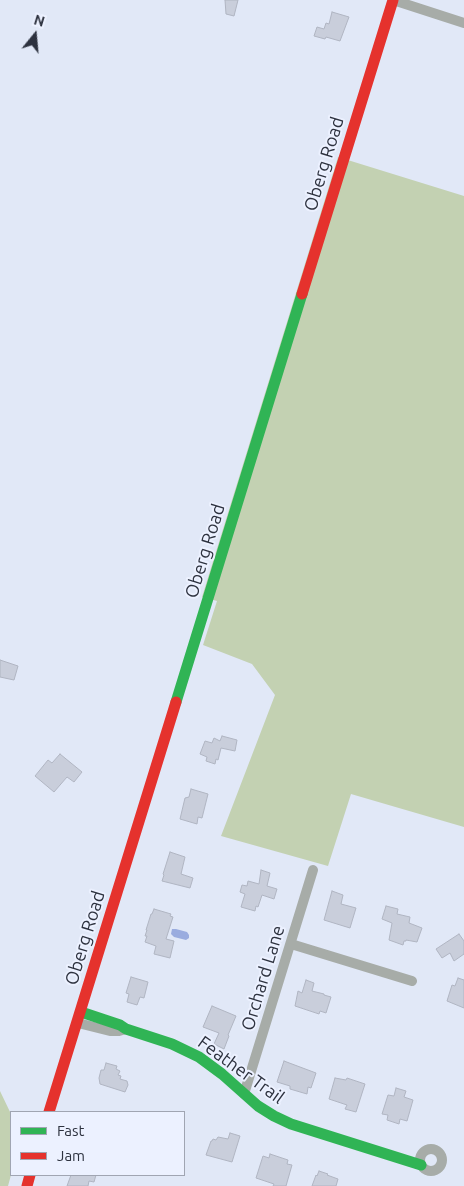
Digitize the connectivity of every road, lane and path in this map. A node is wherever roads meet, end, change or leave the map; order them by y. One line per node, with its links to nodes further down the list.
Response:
1 (393, 0): 2 (street); 6 (street, Oberg Road)
2 (464, 23)
3 (313, 870): 4 (street, Orchard Lane)
4 (291, 944): 5 (street); 7 (street, Orchard Lane)
5 (412, 981)
6 (79, 1017): 7 (street, Feather Trail); 8 (street, Oberg Road)
7 (244, 1094): 9 (street, Feather Trail)
8 (50, 1111)
9 (421, 1165)

